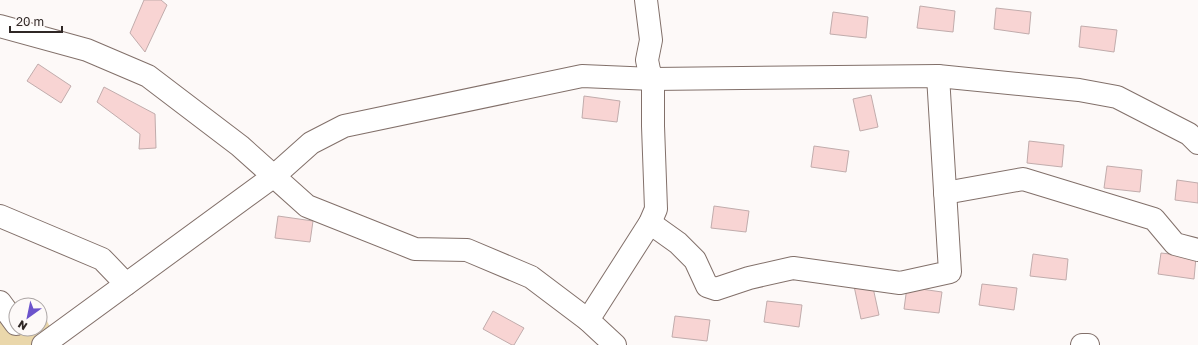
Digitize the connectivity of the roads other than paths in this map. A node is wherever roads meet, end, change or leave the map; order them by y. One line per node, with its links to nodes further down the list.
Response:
1 (646, 0): 4 (street)
2 (0, 26): 6 (street)
3 (938, 76): 4 (street); 5 (street); 7 (street)
4 (653, 78): 6 (street); 9 (street)
5 (1198, 143)
6 (274, 176): 11 (street); 14 (street)
7 (945, 193): 9 (street); 10 (street)
8 (0, 216): 11 (street)
9 (650, 223): 14 (street)
10 (1198, 250)
11 (126, 284): 15 (street)
12 (0, 302): 13 (street)
13 (8, 313)
14 (588, 320): 16 (street)
15 (43, 345)
16 (615, 345)
17 (1082, 345): 18 (street)
18 (1088, 345)

